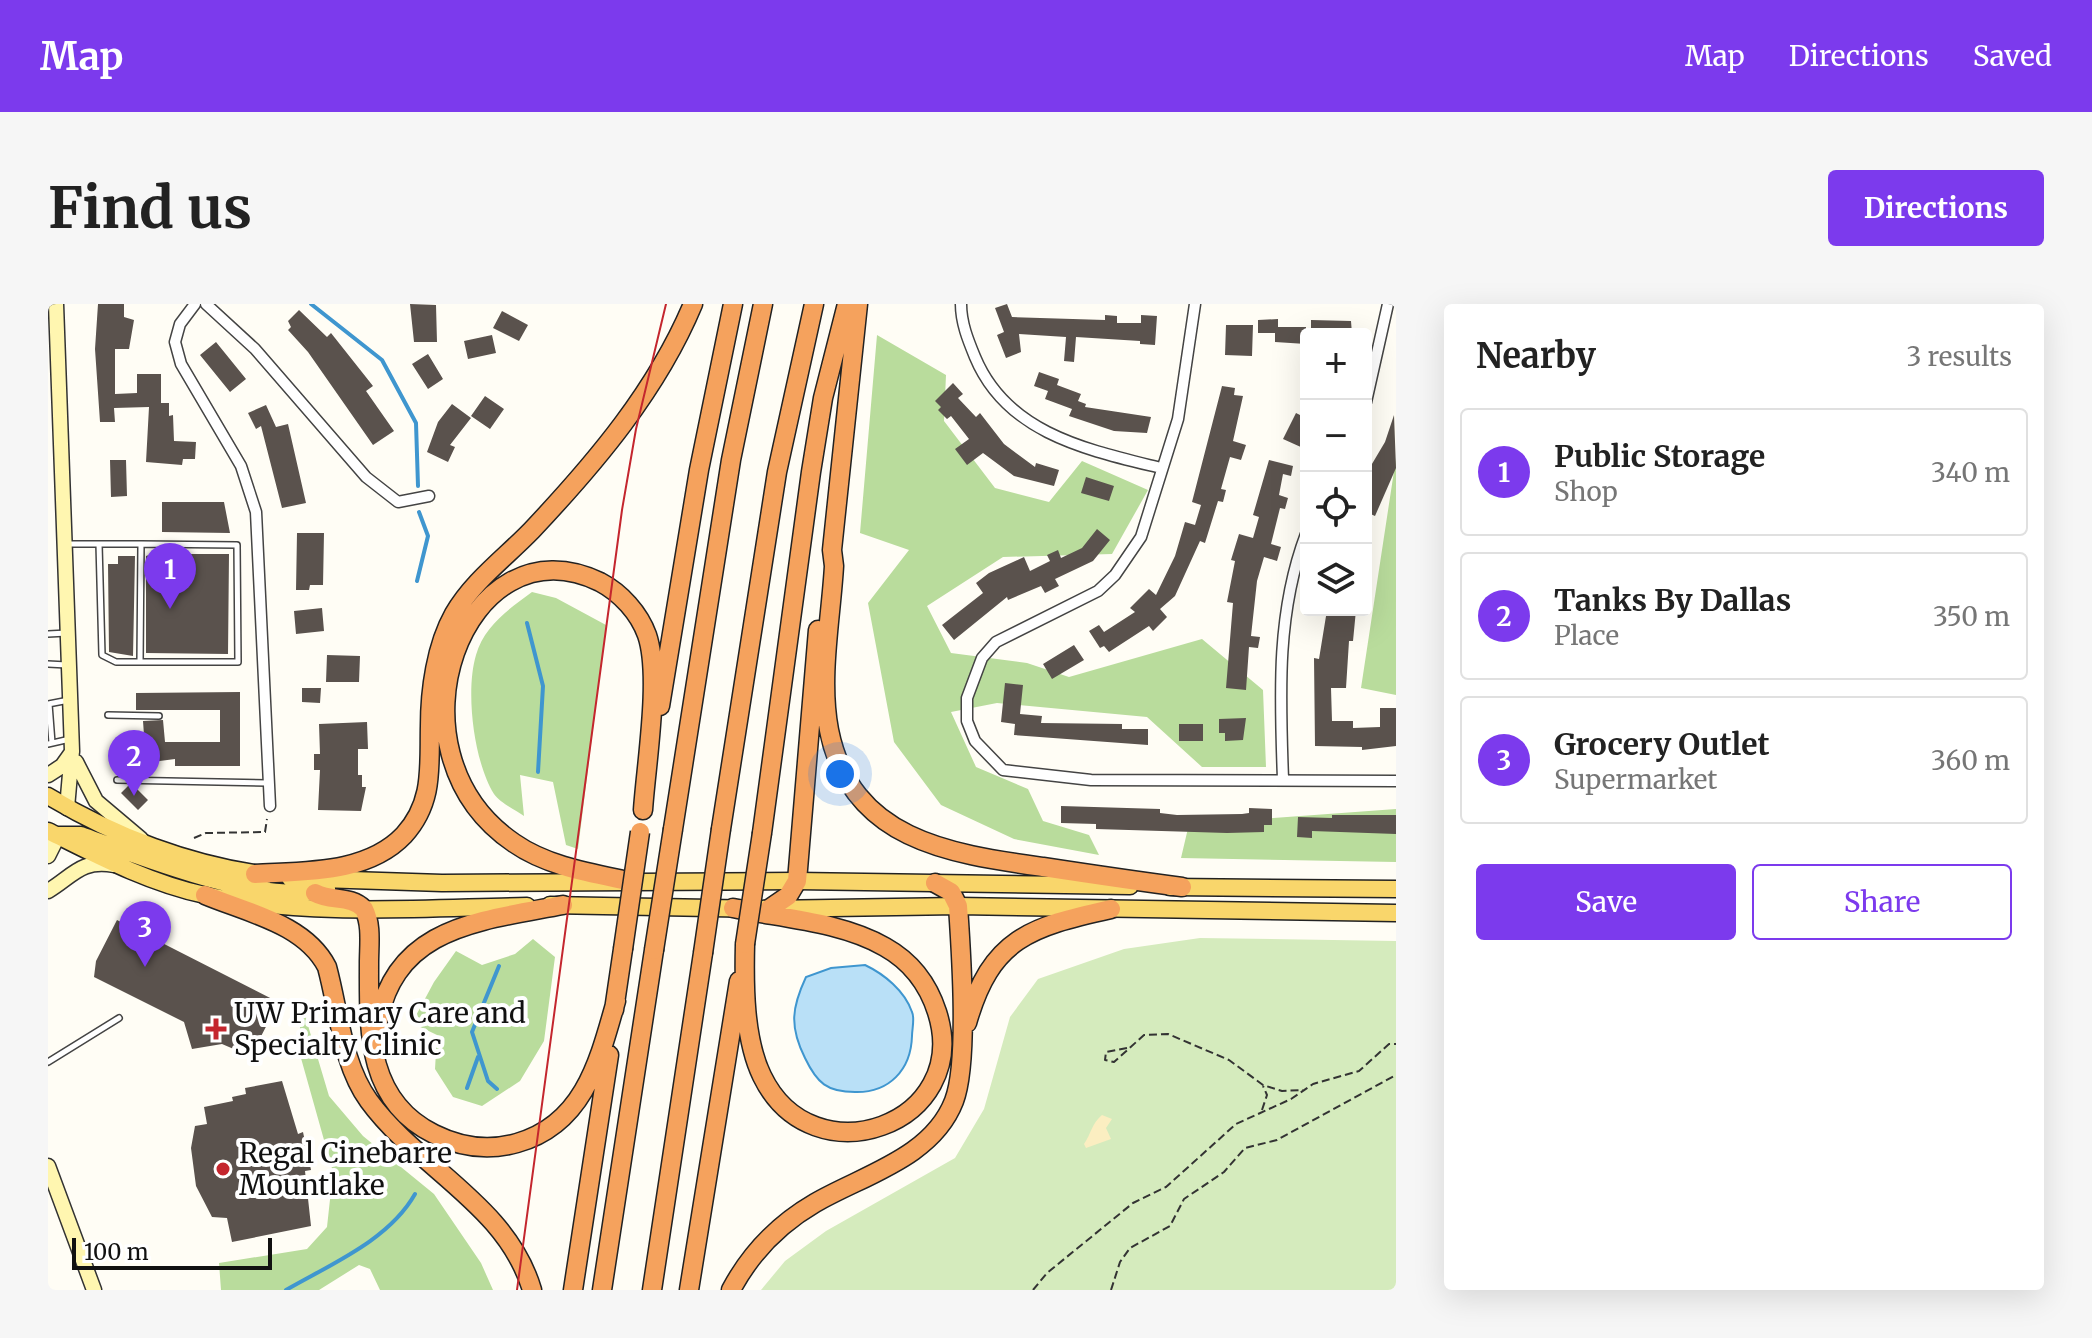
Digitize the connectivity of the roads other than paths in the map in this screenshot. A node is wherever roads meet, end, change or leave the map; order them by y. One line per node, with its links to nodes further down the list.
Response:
1 (56, 304): 13 (main road)
2 (195, 304): 39 (street)
3 (206, 304): 18 (street)
4 (693, 304): 49 (highway)
5 (733, 304): 43 (highway)
6 (763, 304): 76 (highway, bridge)
7 (814, 304): 77 (highway, bridge)
8 (847, 304): 66 (highway, bridge)
9 (858, 304): 23 (highway)
10 (961, 304): 17 (street)
11 (1195, 304): 17 (street)
12 (1388, 304): 14 (street)
13 (53, 330): 15 (main road)
14 (1366, 400)
15 (54, 406): 16 (main road)
16 (54, 438): 19 (main road)
17 (1161, 468): 36 (street)
18 (429, 496)
19 (65, 544): 20 (lane); 24 (main road)
20 (99, 544): 21 (lane); 26 (lane)
21 (141, 544): 26 (lane); 26 (lane)
22 (1303, 544): 36 (street)
23 (832, 550): 51 (highway); 54 (highway)
24 (68, 633): 25 (lane); 28 (main road)
25 (48, 634)
26 (140, 662)
27 (48, 664): 28 (lane)
28 (69, 665): 29 (main road)
29 (70, 700): 30 (lane); 34 (main road)
30 (49, 704): 33 (lane)
31 (108, 715): 32 (lane)
32 (159, 716)
33 (50, 744): 34 (lane)
34 (72, 745): 35 (main road); 42 (main road); 46 (main road)
35 (48, 775)
36 (1283, 779): 38 (street)
37 (117, 780): 39 (lane)
38 (1396, 781)
39 (268, 783): 41 (street)
40 (48, 796): 42 (main road)
41 (270, 806)
42 (67, 808): 44 (main road); 45 (main road); 46 (main road)
43 (643, 810): 50 (highway); 67 (highway, bridge)
44 (48, 812)
45 (53, 833): 47 (main road); 48 (main road); 57 (main road)
46 (147, 844): 49 (main road)
47 (48, 856)
48 (120, 866): 56 (main road); 58 (main road)
49 (255, 874): 52 (main road)
50 (628, 881): 51 (main road); 52 (main road)
51 (797, 881): 53 (main road); 63 (highway)
52 (442, 883): 57 (main road)
53 (935, 883): 54 (main road); 60 (highway)
54 (1182, 887): 55 (main road)
55 (1396, 889)
56 (48, 891)
57 (315, 893): 62 (highway)
58 (205, 895): 62 (main road); 74 (highway)
59 (563, 905): 61 (main road); 62 (main road); 71 (highway)
60 (958, 906): 63 (main road); 64 (main road); 69 (highway)
61 (733, 908): 63 (main road); 66 (highway)
62 (364, 909): 71 (highway)
63 (769, 909)
64 (1111, 909): 65 (main road); 69 (highway)
65 (1396, 913)
66 (745, 944): 78 (highway)
67 (616, 1001): 71 (highway); 75 (highway)
68 (119, 1018): 70 (lane)
69 (961, 1049): 79 (highway)
70 (48, 1062)
71 (385, 1085)
72 (48, 1166): 73 (main road)
73 (94, 1290)
74 (532, 1290)
75 (573, 1290)
76 (602, 1290)
77 (652, 1290)
78 (689, 1290)
79 (731, 1290)

